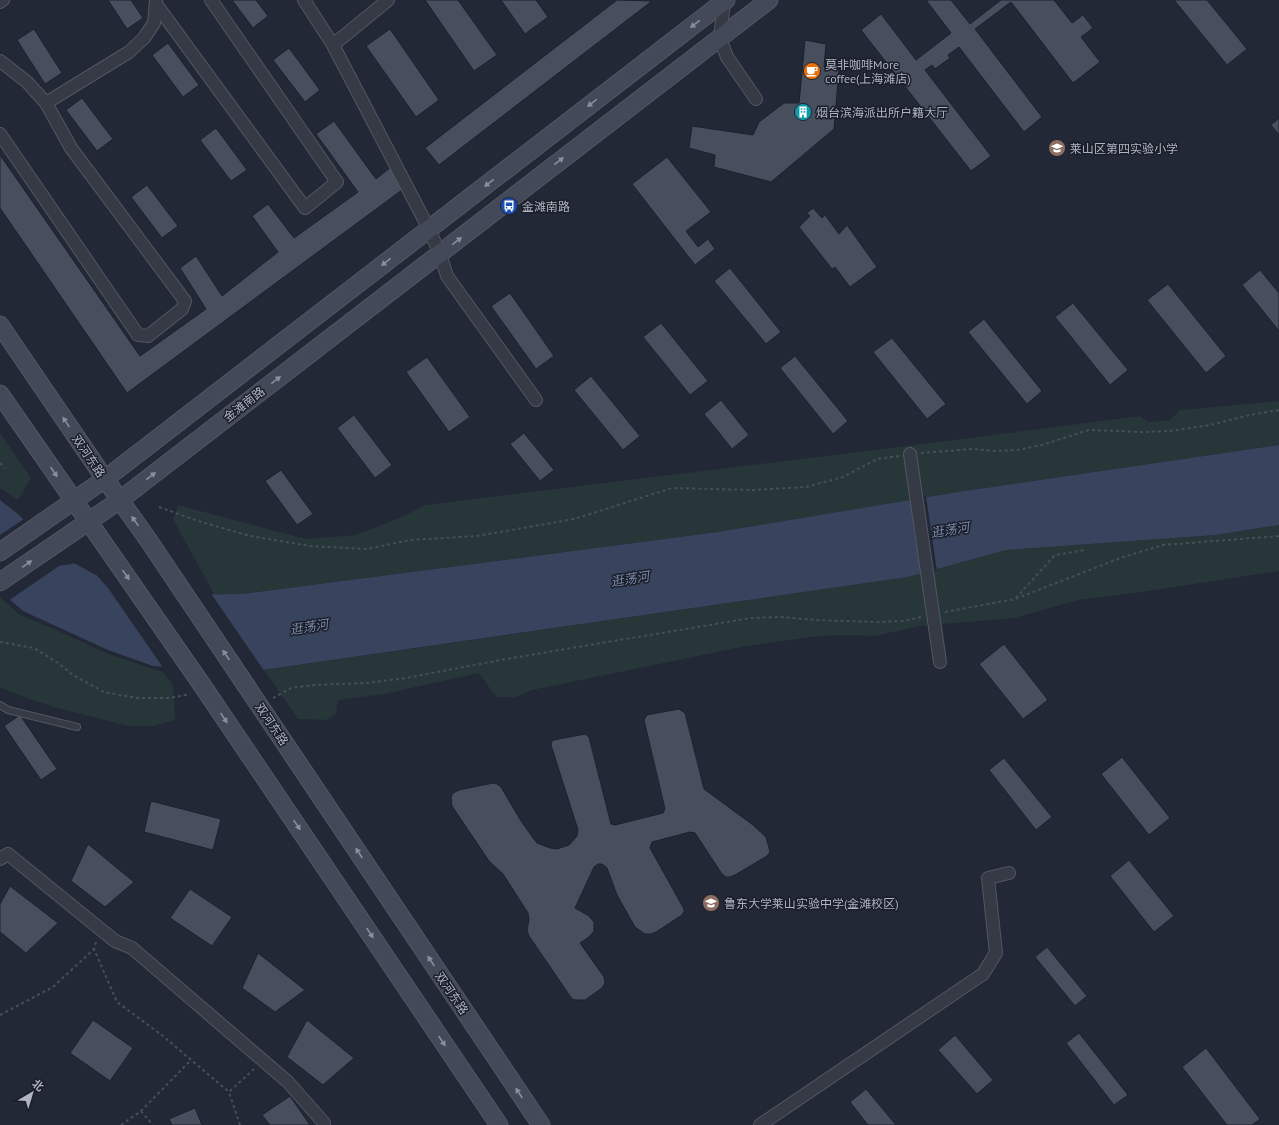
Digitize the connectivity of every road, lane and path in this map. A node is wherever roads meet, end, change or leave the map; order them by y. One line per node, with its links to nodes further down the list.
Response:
1 (3, 0): 7 (street)
2 (211, 0): 8 (street)
3 (304, 0): 10 (street)
4 (388, 0): 10 (street)
5 (769, 0): 9 (street, 金滩南路)
6 (724, 1): 9 (street); 15 (street, one-way to 15)
7 (0, 2)
8 (156, 2): 13 (street)
9 (720, 38): 12 (street); 16 (street, 金滩南路, one-way to 9)
10 (333, 44): 15 (street)
11 (0, 61): 13 (street)
12 (756, 99)
13 (46, 103): 14 (street)
14 (0, 134)
15 (429, 229): 16 (street); 24 (street, one-way to 24)
16 (440, 254): 19 (street); 25 (street, 金滩南路, one-way to 16)
17 (0, 325): 24 (street, 双河东路, one-way to 17)
18 (0, 394): 26 (street, one-way to 26)
19 (536, 400)
20 (1279, 410): 21 (path)
21 (910, 454): 27 (path); 37 (street)
22 (0, 463): 23 (path)
23 (5, 468)
24 (105, 479): 25 (street, 双河东路); 26 (street)
25 (120, 500): 28 (street, 金滩南路); 56 (street, 双河东路, one-way to 25)
26 (73, 501): 28 (street); 31 (street)
27 (159, 507)
28 (88, 522): 32 (street, 金滩南路, one-way to 28); 38 (street, one-way to 38)
29 (1279, 536): 33 (path)
30 (1085, 550): 33 (path)
31 (0, 552)
32 (0, 582)
33 (1015, 599): 34 (path)
34 (941, 613)
35 (926, 616): 39 (path)
36 (0, 642): 38 (path)
37 (940, 662)
38 (196, 690): 55 (street, one-way to 55)
39 (272, 698)
40 (0, 705): 41 (lane)
41 (77, 726)
42 (0, 859): 44 (street)
43 (1009, 873): 57 (street)
44 (101, 930): 45 (path); 48 (street)
45 (94, 949): 46 (path); 47 (path)
46 (0, 1015)
47 (191, 1060): 49 (path); 50 (path)
48 (263, 1061): 49 (path); 54 (street)
49 (229, 1092): 53 (path)
50 (141, 1111): 51 (path); 52 (path)
51 (122, 1125)
52 (153, 1125)
53 (240, 1125)
54 (324, 1125)
55 (499, 1125)
56 (541, 1125)
57 (760, 1125)

